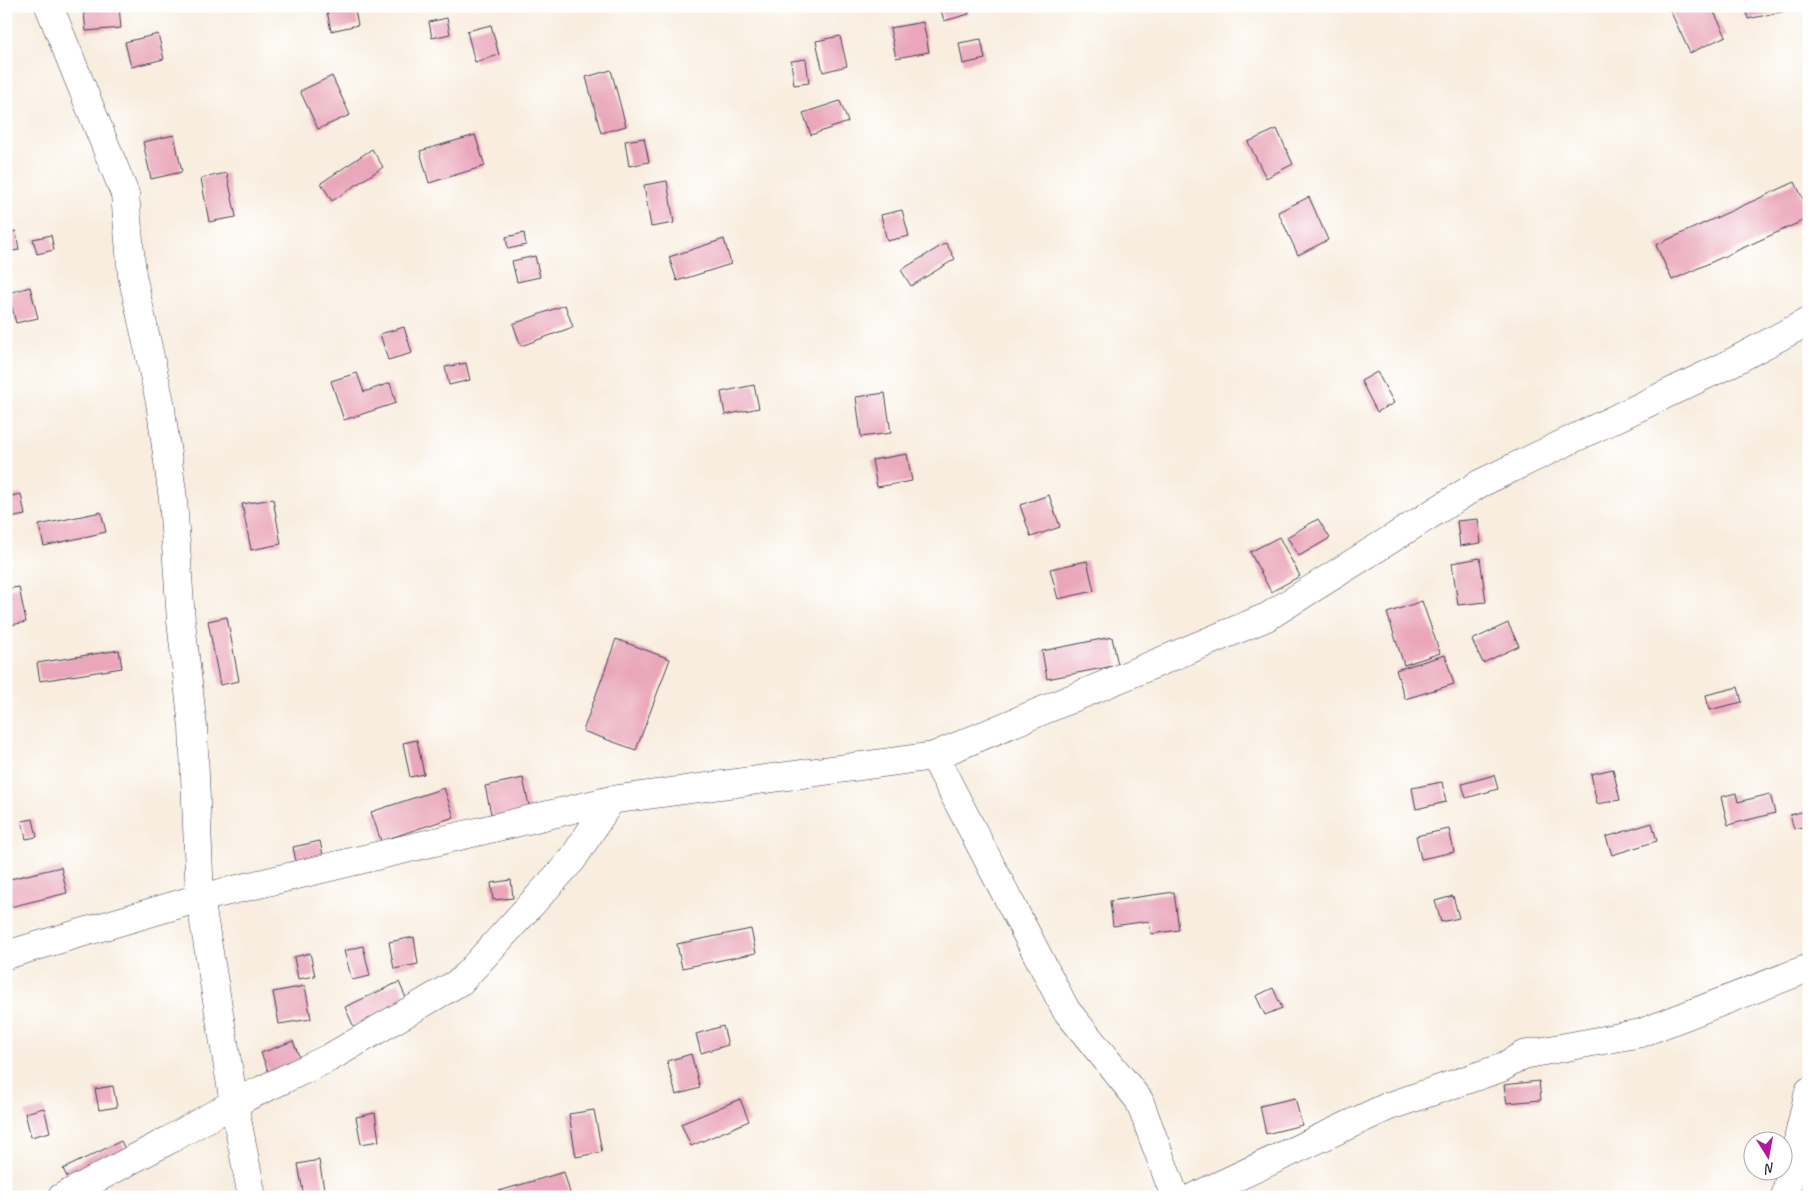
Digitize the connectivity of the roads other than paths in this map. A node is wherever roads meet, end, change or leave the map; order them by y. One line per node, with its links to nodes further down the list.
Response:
1 (49, 6): 5 (street)
2 (1809, 321): 3 (street)
3 (934, 756): 4 (street); 12 (street)
4 (611, 800): 5 (street); 9 (street)
5 (200, 898): 6 (street); 9 (street)
6 (6, 955)
7 (1809, 968): 13 (street)
8 (1809, 1091): 14 (street)
9 (234, 1103): 10 (street); 11 (street)
10 (62, 1197)
11 (252, 1197)
12 (1175, 1197)
13 (1194, 1197)
14 (1785, 1197)

